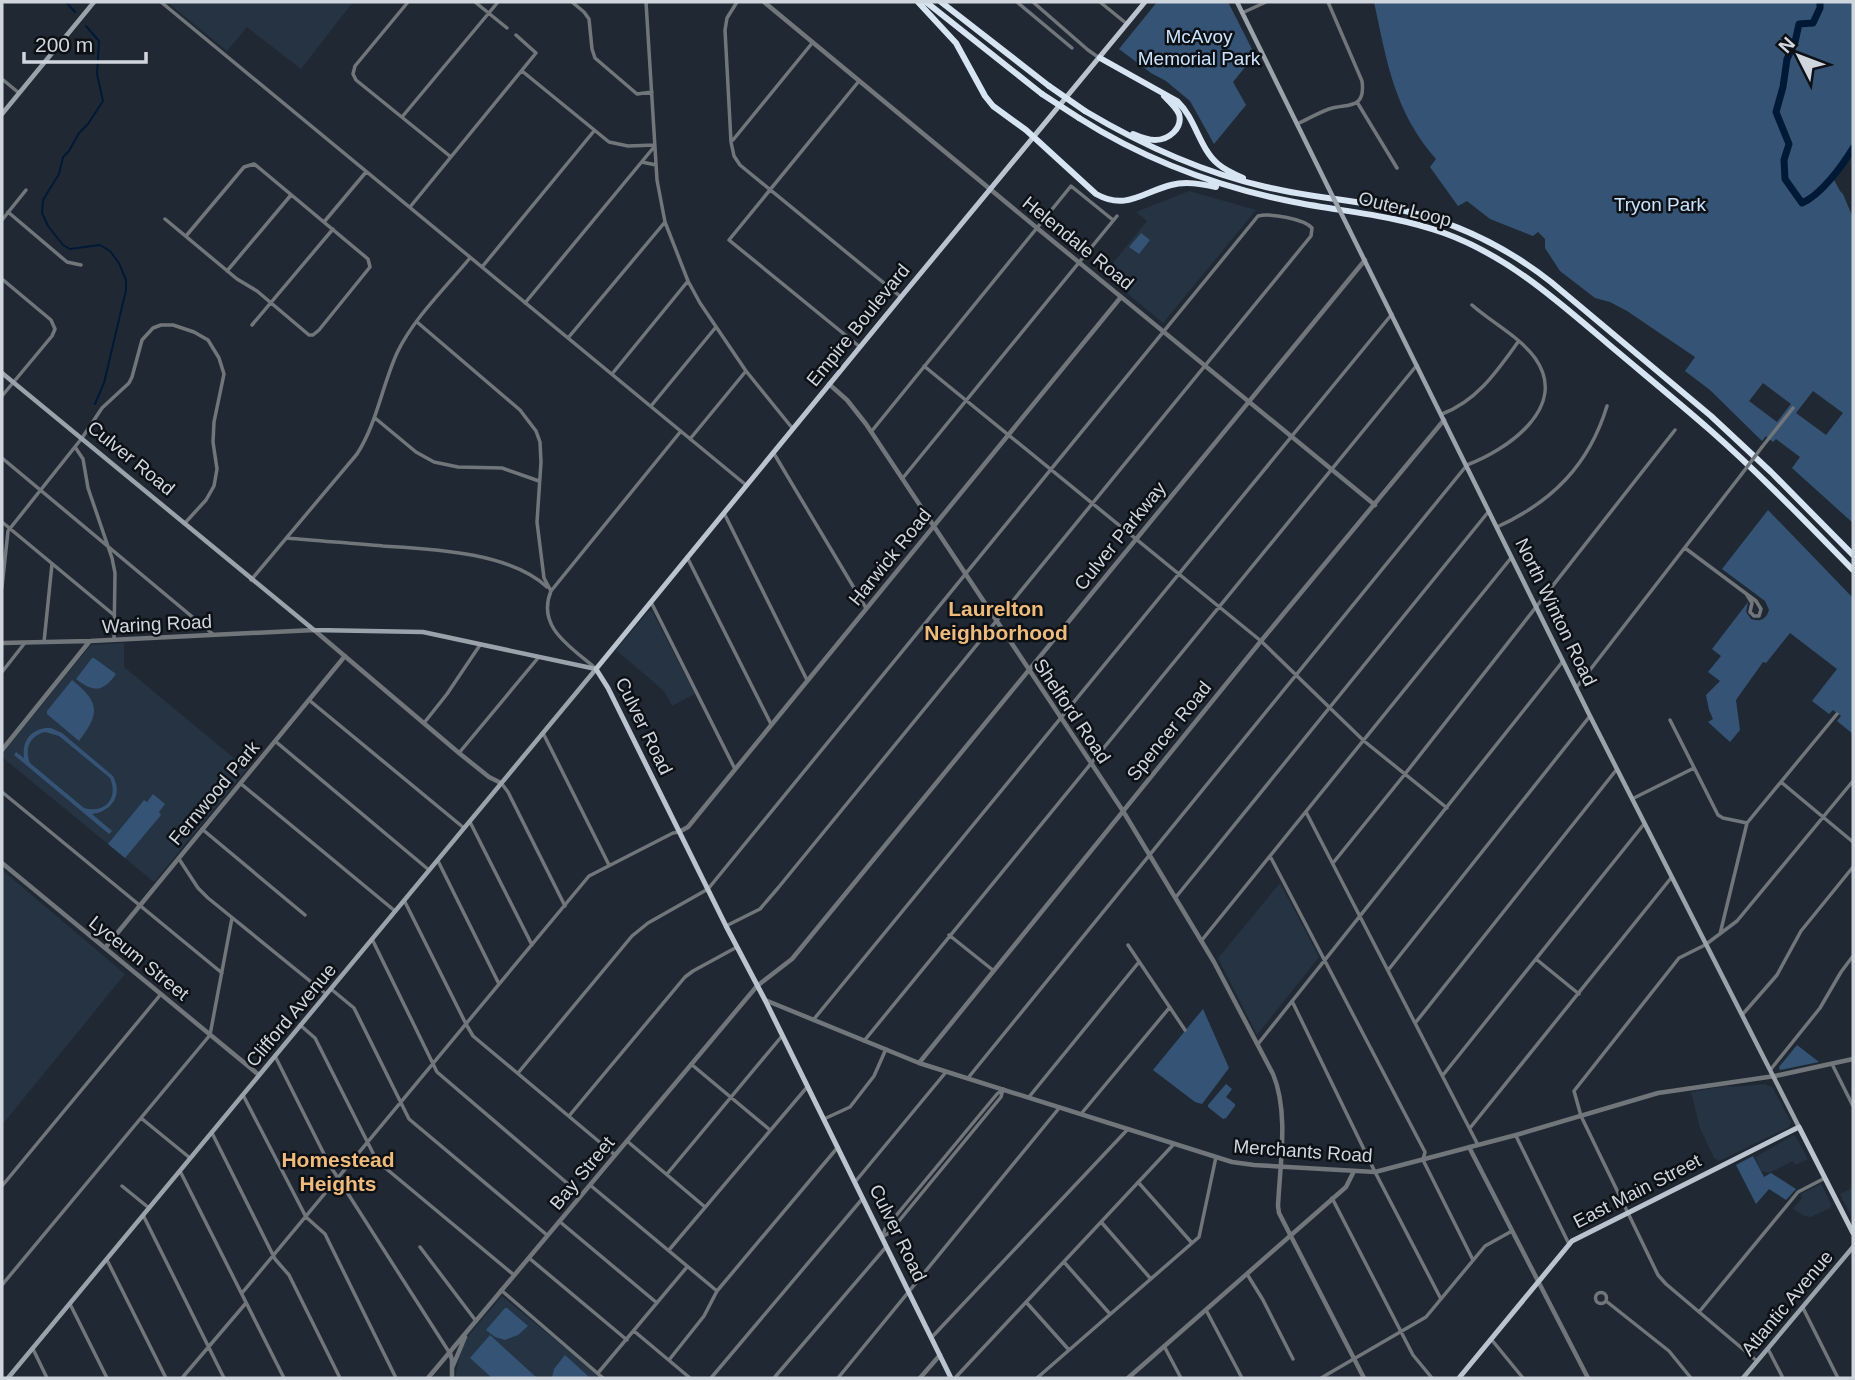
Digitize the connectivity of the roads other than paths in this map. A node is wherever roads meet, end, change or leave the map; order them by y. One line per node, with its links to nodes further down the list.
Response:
1 (94, 2): 33 (main road)
2 (161, 2): 47 (street)
3 (408, 2): 37 (street)
4 (475, 2): 20 (street)
5 (498, 2): 20 (street)
6 (573, 2): 32 (street)
7 (646, 2): 32 (street)
8 (737, 2): 41 (street)
9 (764, 2): 26 (street, Helendale Road)
10 (918, 2): 40 (highway)
11 (926, 2): 53 (highway, Outer Loop, bridge)
12 (941, 2): 35 (highway, Outer Loop, bridge)
13 (1017, 2): 25 (street)
14 (1034, 2): 25 (street)
15 (1100, 2): 22 (street)
16 (1145, 2): 22 (main road, Empire Boulevard)
17 (1237, 2): 21 (main road, North Winton Road)
18 (1266, 2): 21 (street)
19 (1328, 2): 34 (street)
20 (488, 13): 23 (street); 37 (street)
21 (1242, 13): 38 (main road, North Winton Road)
22 (1127, 24): 27 (main road, Empire Boulevard)
23 (508, 28)
24 (516, 35): 28 (street)
25 (1076, 40): 27 (street)
26 (813, 42): 30 (street, Helendale Road); 41 (street)
27 (1100, 58): 31 (highway); 40 (main road, Empire Boulevard)
28 (522, 71): 39 (street); 43 (street)
29 (2, 79): 33 (street)
30 (859, 81): 48 (street); 50 (street, Helendale Road)
31 (1148, 85): 35 (highway); 51 (highway)
32 (652, 92): 42 (street)
33 (19, 93): 36 (main road)
34 (1357, 102): 38 (street); 46 (street)
35 (1085, 111): 51 (highway, Outer Loop)
36 (2, 114)
37 (402, 117): 43 (street)
38 (1297, 124): 64 (main road, North Winton Road, bridge)
39 (594, 131): 42 (street); 67 (street)
40 (1034, 137): 50 (main road, Empire Boulevard); 53 (highway)
41 (731, 142): 48 (street)
42 (655, 145): 44 (street); 45 (street)
43 (451, 157): 54 (street)
44 (642, 162): 45 (street); 73 (street)
45 (656, 165): 59 (street)
46 (1397, 168)
47 (366, 172): 54 (street); 58 (street)
48 (771, 189): 71 (street); 83 (street)
49 (26, 190): 55 (street)
50 (990, 190): 60 (street, Helendale Road); 71 (main road, Empire Boulevard)
51 (1278, 190): 131 (highway, Outer Loop)
52 (291, 194): 58 (street); 62 (street); 68 (street)
53 (1268, 197): 135 (highway, Outer Loop)
54 (410, 207): 63 (street)
55 (8, 212): 57 (street); 66 (street)
56 (165, 219): 62 (street)
57 (2, 220)
58 (324, 222): 61 (street)
59 (665, 222): 70 (street); 81 (street)
60 (1037, 228): 65 (street, Helendale Road); 65 (street); 86 (street)
61 (332, 229): 74 (street); 74 (street)
62 (186, 236): 68 (street)
63 (470, 258): 67 (street); 77 (street)
64 (1365, 260): 76 (main road, North Winton Road); 94 (street, Culver Parkway)
65 (1079, 262): 72 (street, Helendale Road); 93 (street)
66 (81, 265)
67 (482, 267): 73 (street)
68 (227, 271): 74 (street)
69 (2, 279): 90 (street)
70 (688, 281): 79 (street); 89 (street)
71 (901, 297): 83 (main road, Empire Boulevard)
72 (1122, 297): 80 (street, Helendale Road); 104 (street, Harwick Road)
73 (525, 303): 81 (street)
74 (271, 304): 78 (street)
75 (1472, 304): 82 (street)
76 (1392, 314): 85 (main road, North Winton Road); 105 (street)
77 (417, 322): 99 (street); 115 (street)
78 (253, 325)
79 (716, 327): 87 (street); 95 (street)
80 (1163, 330): 84 (street, Helendale Road); 84 (street); 112 (street)
81 (568, 338): 89 (street)
82 (1518, 342): 98 (street); 111 (street)
83 (860, 348): 91 (main road, Empire Boulevard)
84 (1206, 365): 94 (street, Helendale Road); 118 (street)
85 (1417, 365): 98 (main road, North Winton Road); 113 (street)
86 (925, 366): 93 (street); 103 (street)
87 (746, 371): 100 (street); 107 (street)
88 (2, 373): 90 (main road, Culver Road)
89 (612, 374): 95 (street)
90 (13, 383): 92 (street); 106 (main road, Culver Road)
91 (829, 384): 100 (main road, Empire Boulevard); 103 (street, Shelford Road)
92 (2, 396)
93 (967, 400): 104 (street); 114 (street)
94 (1249, 401): 105 (street, Helendale Road); 128 (street, Culver Parkway)
95 (651, 406): 102 (street)
96 (1607, 406): 125 (street)
97 (1793, 408): 130 (street, bridge)
98 (1443, 417): 111 (main road, North Winton Road); 119 (street, Spencer Road)
99 (375, 418): 115 (street); 127 (street)
100 (793, 429): 109 (main road, Empire Boulevard)
101 (1675, 430): 145 (street)
102 (681, 432): 107 (street); 140 (street)
103 (871, 432): 114 (street, Shelford Road)
104 (1009, 435): 112 (street); 124 (street, Harwick Road)
105 (1291, 435): 113 (street, Helendale Road); 137 (street)
106 (82, 438): 108 (street); 123 (main road, Culver Road); 123 (street)
107 (690, 439): 116 (street)
108 (75, 447): 117 (street); 129 (street)
109 (773, 452): 116 (main road, Empire Boulevard); 144 (street)
110 (2, 458): 117 (street)
111 (1467, 465): 120 (main road, North Winton Road); 163 (street)
112 (1051, 469): 118 (street); 136 (street)
113 (1332, 469): 119 (street, Helendale Road); 143 (street)
114 (902, 479): 124 (street, Shelford Road)
115 (539, 481): 140 (street)
116 (747, 485): 121 (main road, Empire Boulevard)
117 (41, 490): 126 (street); 129 (street)
118 (1093, 503): 128 (street); 147 (street)
119 (1375, 505): 152 (street, Spencer Road)
120 (1489, 511): 125 (main road, North Winton Road); 167 (street)
121 (723, 513): 132 (main road, Empire Boulevard); 164 (street)
122 (2, 522): 126 (street)
123 (185, 523): 138 (main road, Culver Road)
124 (934, 526): 136 (street, Shelford Road); 144 (street, Harwick Road)
125 (1497, 527): 133 (main road, North Winton Road)
126 (10, 528): 134 (street); 139 (street)
127 (287, 538): 138 (street); 140 (street)
128 (1136, 538): 137 (street); 161 (street, Culver Parkway)
129 (108, 546): 146 (street); 149 (street)
130 (1685, 548): 141 (street); 165 (street)
131 (1853, 555)
132 (687, 557): 142 (main road, Empire Boulevard); 173 (street)
133 (1512, 557): 145 (main road, North Winton Road); 176 (street)
134 (52, 563): 146 (street); 154 (street)
135 (1853, 570)
136 (965, 573): 147 (street, Shelford Road); 211 (street)
137 (1179, 573): 143 (street); 170 (street)
138 (251, 580): 148 (main road, Culver Road)
139 (2, 587)
140 (551, 591): 160 (street)
141 (1747, 595): 141 (street)
142 (650, 602): 160 (main road, Empire Boulevard); 181 (street)
143 (1219, 606): 152 (street); 179 (street)
144 (866, 608): 164 (street, Harwick Road)
145 (1536, 608): 159 (main road, North Winton Road); 183 (street)
146 (114, 615): 150 (street)
147 (996, 620): 161 (street, Shelford Road); 220 (street)
148 (314, 630): 149 (street, Waring Road); 156 (main road, Culver Road); 157 (street)
149 (214, 635): 150 (street, Waring Road)
150 (114, 640): 151 (street, Waring Road)
151 (90, 641): 154 (street, Waring Road); 177 (street)
152 (1261, 641): 163 (street); 191 (street, Spencer Road)
153 (25, 642): 154 (street, Waring Road); 155 (street, Waring Road); 162 (street)
154 (44, 642)
155 (2, 643)
156 (480, 645): 158 (main road, Culver Road); 172 (street)
157 (345, 656): 166 (street, Fernwood Park); 172 (street)
158 (538, 658): 160 (main road, Culver Road); 178 (street)
159 (1563, 661): 165 (main road, North Winton Road); 190 (street)
160 (596, 669): 174 (main road, Clifford Avenue); 199 (main road, Culver Road)
161 (1028, 670): 170 (street, Shelford Road); 238 (street, Culver Parkway)
162 (2, 672)
163 (1296, 675): 167 (street); 201 (street)
164 (807, 680): 173 (street, Harwick Road)
165 (1576, 688): 169 (main road, North Winton Road)
166 (309, 700): 175 (street, Fernwood Park); 197 (street)
167 (1330, 708): 176 (street); 212 (street)
168 (1837, 714): 186 (street)
169 (1590, 716): 182 (main road, North Winton Road); 234 (street)
170 (1060, 717): 179 (street, Shelford Road); 247 (street)
171 (1670, 720): 180 (street)
172 (424, 723): 178 (street)
173 (771, 724): 181 (street, Harwick Road)
174 (543, 733): 187 (main road, Clifford Avenue); 207 (street)
175 (275, 741): 185 (street, Fernwood Park); 209 (street)
176 (1364, 741): 183 (street); 192 (street)
177 (2, 750)
178 (459, 753): 187 (street)
179 (1090, 763): 191 (street, Shelford Road); 222 (street)
180 (1694, 768): 189 (street); 195 (street)
181 (735, 769): 199 (street, Harwick Road)
182 (1617, 769): 189 (main road, North Winton Road); 248 (street)
183 (1405, 774): 190 (street); 206 (street)
184 (1853, 780): 193 (street)
185 (240, 782): 198 (street, Fernwood Park); 216 (street)
186 (1781, 782): 193 (street); 195 (street)
187 (501, 783): 194 (main road, Clifford Avenue); 215 (street)
188 (2, 792): 214 (street)
189 (1632, 799): 196 (main road, North Winton Road)
190 (1447, 807): 218 (street)
191 (1122, 811): 201 (street, Shelford Road); 235 (street, Spencer Road)
192 (1306, 812): 202 (street); 206 (street)
193 (1823, 817): 200 (street); 221 (street)
194 (470, 821): 197 (main road, Clifford Avenue); 225 (street)
195 (1747, 823): 221 (street)
196 (1644, 824): 210 (main road, North Winton Road); 231 (street)
197 (464, 828): 204 (main road, Clifford Avenue)
198 (202, 830): 203 (street, Fernwood Park); 217 (street)
199 (679, 832): 207 (street); 211 (main road, Culver Road)
200 (1853, 842)
201 (1149, 855): 212 (street, Shelford Road); 269 (street)
202 (1270, 856): 224 (street); 232 (street)
203 (178, 858): 214 (street, Fernwood Park); 219 (street)
204 (437, 860): 209 (main road, Clifford Avenue); 237 (street)
205 (2, 863): 229 (street, Lyceum Street)
206 (1333, 863): 218 (street)
207 (608, 865): 215 (street)
208 (1853, 867): 246 (street)
209 (429, 870): 213 (main road, Clifford Avenue)
210 (1671, 878): 227 (main road, North Winton Road); 242 (street)
211 (708, 889): 220 (main road, Culver Road); 265 (street)
212 (1176, 897): 224 (street, Shelford Road)
213 (404, 900): 216 (main road, Clifford Avenue); 249 (street)
214 (140, 905): 229 (street, Fernwood Park); 236 (street)
215 (565, 906): 225 (street)
216 (395, 911): 223 (main road, Clifford Avenue)
217 (305, 915)
218 (1361, 915): 232 (street); 234 (street)
219 (232, 918): 236 (street); 241 (street)
220 (726, 926): 228 (main road, Culver Road)
221 (1720, 934): 227 (street)
222 (949, 935): 235 (street); 254 (street)
223 (372, 939): 239 (main road, Clifford Avenue); 262 (street)
224 (1202, 940): 255 (street, Shelford Road)
225 (532, 945): 237 (street)
226 (1128, 945): 233 (street)
227 (1705, 945): 246 (main road, North Winton Road); 280 (street)
228 (737, 947): 238 (main road, Culver Road); 279 (street)
229 (105, 948): 240 (street, Lyceum Street)
230 (1853, 956): 263 (street)
231 (1536, 959): 242 (street); 267 (street)
232 (1325, 960): 244 (street); 298 (street)
233 (1139, 962): 245 (street); 274 (street)
234 (1389, 969): 248 (street)
235 (994, 971): 259 (street, Spencer Road)
236 (222, 972): 252 (street)
237 (499, 984): 249 (street)
238 (757, 986): 243 (main road, Culver Road); 260 (street, Bay Street)
239 (331, 989): 241 (main road, Clifford Avenue); 275 (street)
240 (161, 994): 252 (street, Lyceum Street); 309 (street)
241 (326, 994): 250 (main road, Clifford Avenue)
242 (1579, 994): 284 (street)
243 (765, 1000): 247 (street, Merchants Road); 253 (main road, Culver Road)
244 (1292, 1002): 255 (street); 302 (street)
245 (1170, 1007): 251 (street); 278 (street)
246 (1742, 1015): 263 (main road, North Winton Road)
247 (814, 1019): 254 (street, Merchants Road)
248 (1416, 1022): 267 (street)
249 (466, 1024): 262 (street); 265 (street)
250 (300, 1025): 257 (main road, Clifford Avenue); 290 (street)
251 (1185, 1030)
252 (210, 1035): 266 (street, Lyceum Street); 281 (street)
253 (782, 1035): 270 (main road, Culver Road); 273 (street)
254 (864, 1041): 256 (street, Merchants Road)
255 (1258, 1044): 299 (street, Shelford Road)
256 (886, 1049): 259 (street, Merchants Road); 282 (street)
257 (275, 1056): 266 (main road, Clifford Avenue); 304 (street)
258 (1853, 1059): 261 (street, Merchants Road)
259 (919, 1063): 264 (street, Merchants Road)
260 (691, 1064): 273 (street); 289 (street, Bay Street)
261 (1832, 1064): 268 (street, Merchants Road); 276 (street)
262 (432, 1065): 275 (street); 311 (street)
263 (1771, 1069): 268 (main road, North Winton Road)
264 (946, 1072): 269 (street, Merchants Road); 306 (street)
265 (518, 1073): 279 (street)
266 (259, 1075): 272 (main road, Clifford Avenue)
267 (1443, 1075): 284 (street)
268 (1774, 1076): 280 (street, Merchants Road); 283 (main road, North Winton Road)
269 (968, 1078): 271 (street, Merchants Road)
270 (808, 1086): 282 (main road, Culver Road); 286 (street)
271 (1003, 1089): 274 (street, Merchants Road); 325 (street)
272 (243, 1094): 287 (main road, Clifford Avenue); 318 (street)
273 (731, 1097): 286 (street); 303 (street)
274 (1029, 1097): 277 (street, Merchants Road)
275 (400, 1103): 290 (street); 323 (street)
276 (1853, 1106)
277 (1060, 1108): 278 (street, Merchants Road); 345 (street)
278 (1081, 1114): 285 (street, Merchants Road)
279 (569, 1116): 295 (street)
280 (1581, 1116): 288 (street, Merchants Road); 316 (street)
281 (141, 1118): 297 (street); 342 (street)
282 (824, 1119): 293 (main road, Culver Road)
283 (1800, 1127): 305 (main road, North Winton Road); 316 (main road, East Main Street)
284 (1470, 1128): 292 (street)
285 (1128, 1129): 291 (street, Merchants Road); 361 (street)
286 (771, 1130): 314 (street)
287 (212, 1132): 297 (main road, Clifford Avenue); 332 (street)
288 (1516, 1135): 292 (street, Merchants Road); 327 (street)
289 (627, 1141): 295 (street, Bay Street); 303 (street)
290 (368, 1142): 304 (street); 339 (street)
291 (1174, 1144): 296 (street, Merchants Road); 307 (street)
292 (1478, 1145): 294 (street, Merchants Road)
293 (838, 1147): 306 (main road, Culver Road); 344 (street)
294 (1469, 1147): 298 (street, Merchants Road); 321 (street)
295 (615, 1154): 308 (street, Bay Street)
296 (1216, 1157): 299 (street, Merchants Road); 326 (street)
297 (190, 1158): 300 (main road, Clifford Avenue)
298 (1423, 1160): 302 (street, Merchants Road); 335 (street)
299 (1280, 1167): 301 (street, Merchants Road); 324 (street, Shelford Road)
300 (180, 1171): 315 (main road, Clifford Avenue); 346 (street)
301 (1354, 1171): 302 (street, Merchants Road); 313 (street)
302 (1375, 1172): 347 (street)
303 (667, 1174): 314 (street)
304 (337, 1178): 318 (street); 369 (street)
305 (1825, 1178): 322 (main road, North Winton Road); 355 (street)
306 (855, 1182): 312 (main road, Culver Road)
307 (1138, 1182): 320 (street); 326 (street)
308 (590, 1185): 311 (street, Bay Street); 331 (street)
309 (2, 1186)
310 (122, 1186): 315 (street)
311 (581, 1195): 319 (street, Bay Street)
312 (863, 1198): 325 (main road, Culver Road); 390 (street)
313 (1332, 1198): 324 (street); 360 (street)
314 (705, 1207): 331 (street)
315 (149, 1208): 317 (main road, Clifford Avenue)
316 (1627, 1212): 327 (main road, East Main Street); 355 (street)
317 (143, 1215): 334 (main road, Clifford Avenue); 365 (street)
318 (306, 1217): 332 (street); 385 (street)
319 (559, 1221): 323 (street, Bay Street); 351 (street)
320 (1101, 1222): 336 (street); 340 (street)
321 (1512, 1231): 335 (street); 341 (street)
322 (1853, 1233)
323 (547, 1236): 333 (street, Bay Street)
324 (1290, 1236): 338 (street); 372 (street, Shelford Road)
325 (882, 1237): 328 (main road, Culver Road)
326 (1192, 1243): 340 (street)
327 (1569, 1244): 341 (main road, East Main Street)
328 (887, 1246): 345 (main road, Culver Road); 391 (street)
329 (420, 1247): 357 (street)
330 (1853, 1247): 353 (main road, Atlantic Avenue)
331 (669, 1251): 337 (street)
332 (273, 1256): 346 (street); 384 (street)
333 (529, 1257): 339 (street, Bay Street); 363 (street)
334 (107, 1260): 352 (main road, Clifford Avenue); 380 (street)
335 (1474, 1260): 347 (street)
336 (1064, 1262): 349 (street); 356 (street)
337 (688, 1267): 344 (street); 351 (street)
338 (1247, 1274): 354 (street); 371 (street)
339 (514, 1275): 343 (street, Bay Street)
340 (1151, 1279): 356 (street)
341 (1538, 1282): 362 (main road, East Main Street); 404 (street)
342 (2, 1285)
343 (501, 1290): 357 (street, Bay Street); 376 (street)
344 (717, 1291): 373 (street)
345 (910, 1292): 361 (main road, Culver Road); 392 (street)
346 (242, 1293): 350 (street)
347 (1441, 1299): 360 (street)
348 (1606, 1301): 405 (street)
349 (1026, 1302): 368 (street); 394 (street)
350 (246, 1303): 365 (street); 383 (street)
351 (657, 1303): 359 (street)
352 (70, 1304): 366 (main road, Clifford Avenue); 379 (street)
353 (1802, 1306): 367 (main road, Atlantic Avenue); 408 (street)
354 (1206, 1310): 364 (street); 398 (street)
355 (1699, 1312): 374 (street)
356 (1110, 1314): 368 (street)
357 (476, 1321): 358 (street, Bay Street)
358 (470, 1329): 369 (street, Bay Street); 375 (street)
359 (634, 1331): 363 (street); 373 (street)
360 (1400, 1331): 372 (street); 401 (street)
361 (932, 1338): 370 (main road, Culver Road)
362 (1491, 1339): 402 (main road, East Main Street); 403 (street)
363 (627, 1340): 376 (street)
364 (1164, 1346): 396 (street); 397 (street)
365 (209, 1347): 381 (street); 382 (street)
366 (33, 1349): 377 (main road, Clifford Avenue); 378 (street)
367 (1768, 1349): 374 (main road, Atlantic Avenue); 407 (street)
368 (1069, 1350): 395 (street)
369 (449, 1353): 375 (street); 386 (street, Bay Street)
370 (940, 1354): 393 (street); 394 (main road, Culver Road)
371 (1293, 1359)
372 (1354, 1359): 399 (street); 400 (street, Shelford Road)
373 (669, 1360): 389 (street)
374 (1757, 1361): 406 (main road, Atlantic Avenue)
375 (452, 1368): 387 (street)
376 (598, 1373): 388 (street)
377 (8, 1378)
378 (47, 1378)
379 (107, 1378)
380 (166, 1378)
381 (182, 1378)
382 (225, 1378)
383 (284, 1378)
384 (341, 1378)
385 (396, 1378)
386 (428, 1378)
387 (452, 1378)
388 (602, 1378)
389 (690, 1378)
390 (711, 1378)
391 (774, 1378)
392 (838, 1378)
393 (920, 1378)
394 (953, 1378)
395 (1037, 1378)
396 (1128, 1378)
397 (1181, 1378)
398 (1242, 1378)
399 (1321, 1378)
400 (1364, 1378)
401 (1432, 1378)
402 (1459, 1378)
403 (1523, 1378)
404 (1588, 1378)
405 (1691, 1378)
406 (1743, 1378)
407 (1783, 1378)
408 (1838, 1378)

